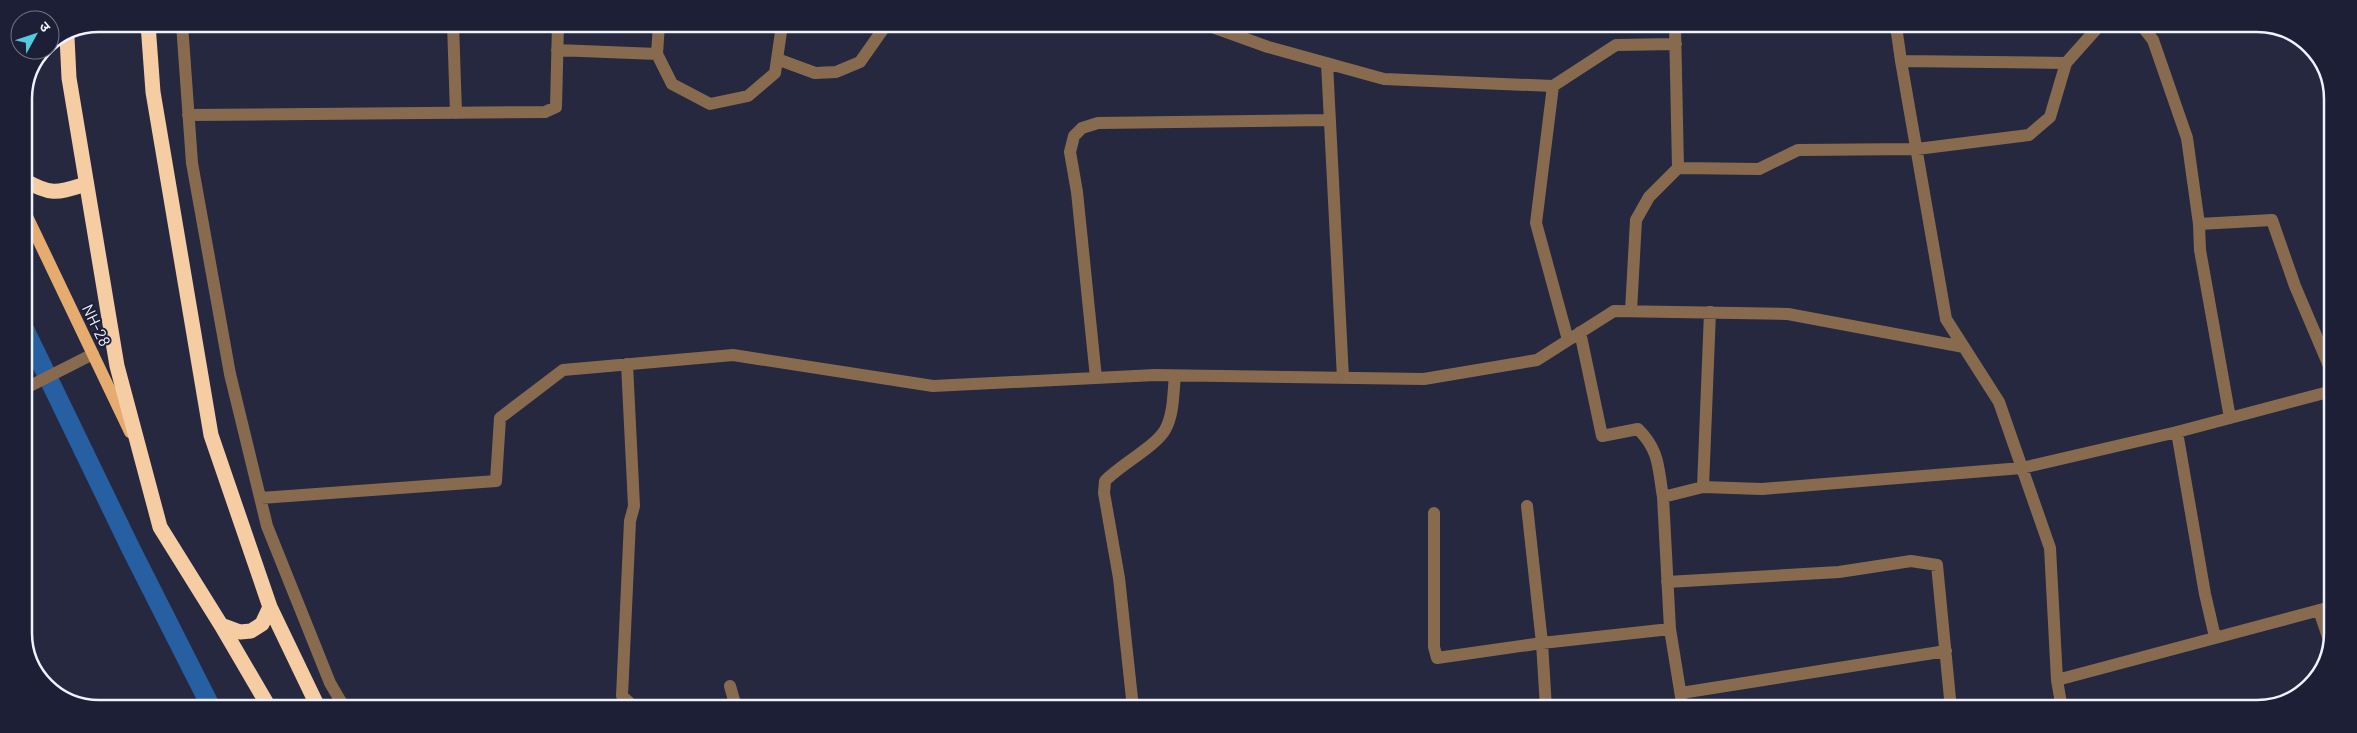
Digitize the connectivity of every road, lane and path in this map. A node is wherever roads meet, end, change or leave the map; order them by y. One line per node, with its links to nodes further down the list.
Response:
1 (148, 32): 54 (highway)
2 (183, 32): 23 (street)
3 (454, 32): 22 (street)
4 (558, 32): 15 (street)
5 (658, 32): 16 (street)
6 (781, 32): 17 (street)
7 (881, 32): 17 (street)
8 (1226, 32): 20 (street)
9 (1675, 32): 14 (street)
10 (1897, 32): 18 (street)
11 (2094, 32): 19 (street)
12 (2147, 32): 29 (street)
13 (67, 41): 27 (highway)
14 (1676, 44): 21 (street); 26 (street)
15 (557, 50): 16 (street); 22 (street)
16 (657, 54): 17 (street)
17 (777, 58)
18 (1901, 61): 19 (street); 25 (street)
19 (2066, 63): 25 (street)
20 (1327, 64): 21 (street); 24 (street)
21 (1553, 86): 34 (street)
22 (456, 113): 23 (street)
23 (188, 116): 50 (street)
24 (1330, 120): 40 (street); 41 (street)
25 (1917, 149): 26 (street); 35 (street)
26 (1678, 168): 31 (street)
27 (86, 184): 28 (highway); 46 (highway)
28 (32, 185)
29 (2199, 224): 36 (street); 44 (street)
30 (32, 229): 37 (main road, NH-28)
31 (1631, 311): 32 (street); 33 (street)
32 (1710, 312): 35 (street); 48 (street)
33 (1580, 332): 34 (street); 49 (street)
34 (1568, 340): 41 (street)
35 (1964, 347): 47 (street)
36 (2324, 354)
37 (88, 357): 42 (street); 46 (main road, NH-28)
38 (627, 364): 40 (street); 50 (street); 69 (street)
39 (1175, 376): 40 (street); 41 (street); 71 (street)
40 (1096, 378)
41 (1343, 378)
42 (33, 385)
43 (2324, 394): 44 (street)
44 (2230, 418): 45 (street)
45 (2177, 432): 47 (street); 58 (street)
46 (140, 454): 56 (highway)
47 (2022, 468): 48 (street); 61 (street)
48 (1703, 486): 49 (street)
49 (1663, 497): 53 (street)
50 (260, 498): 68 (street)
51 (1527, 506): 59 (street)
52 (1434, 513): 59 (street)
53 (1667, 582): 57 (street); 60 (street)
54 (270, 607): 56 (highway); 67 (highway)
55 (2324, 608): 58 (street)
56 (221, 625): 62 (highway)
57 (1670, 629): 59 (street); 64 (street)
58 (2215, 637): 61 (street)
59 (1542, 643): 72 (street)
60 (1946, 652): 64 (street); 74 (street)
61 (2057, 680): 75 (street)
62 (255, 686): 65 (street); 66 (highway)
63 (730, 686): 70 (street)
64 (1681, 693): 73 (street)
65 (260, 700)
66 (264, 700)
67 (315, 700)
68 (340, 700)
69 (626, 700)
70 (734, 700)
71 (1132, 700)
72 (1546, 700)
73 (1682, 700)
74 (1950, 700)
75 (2060, 700)

